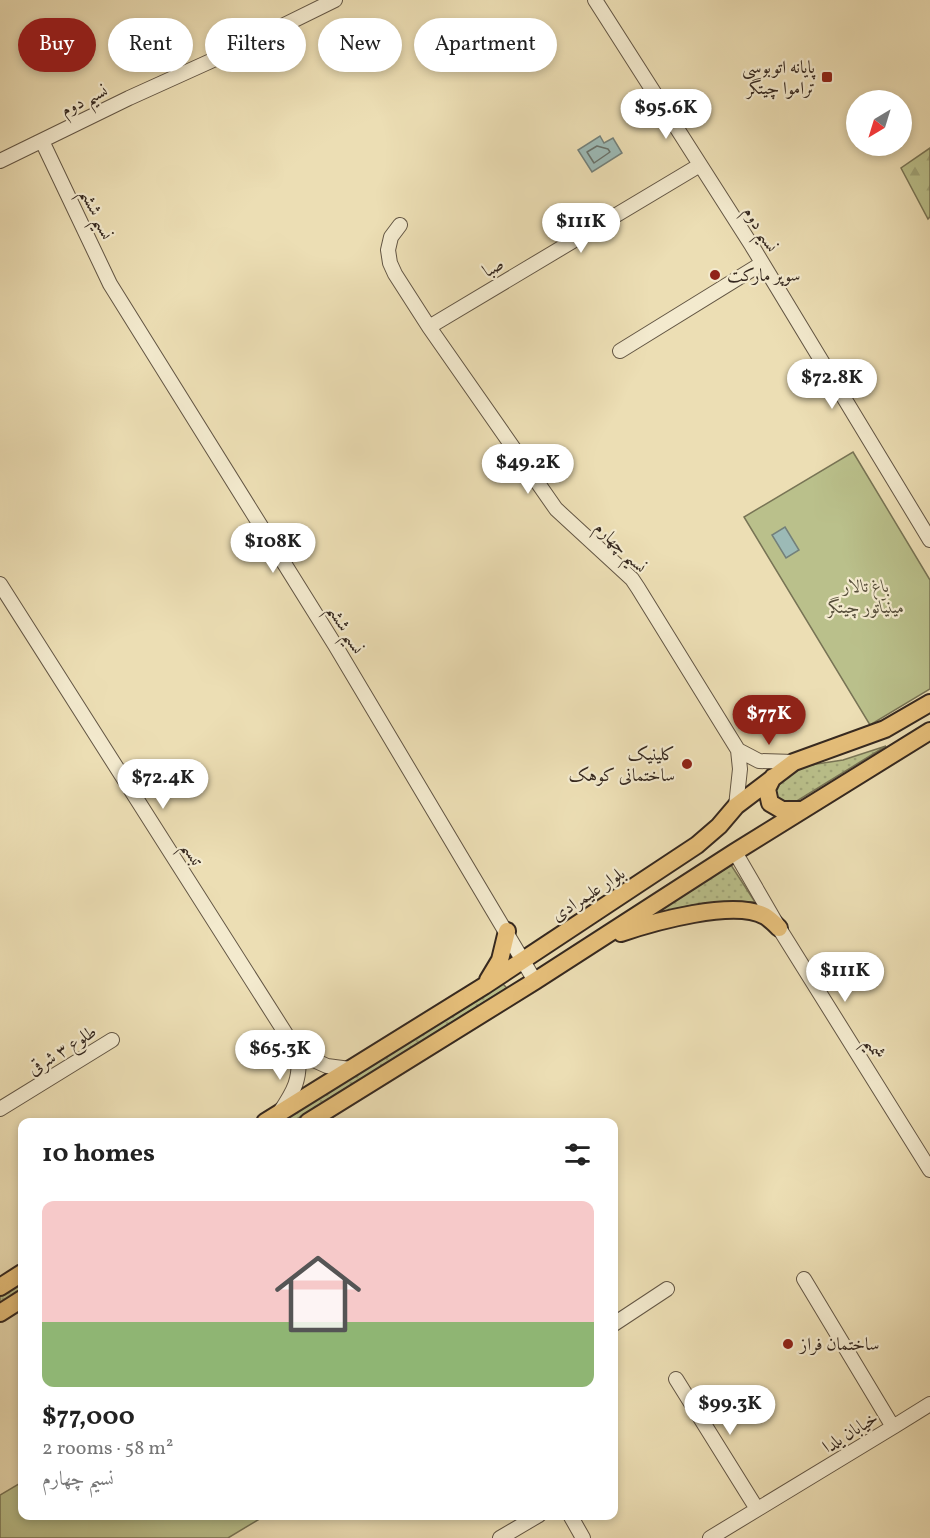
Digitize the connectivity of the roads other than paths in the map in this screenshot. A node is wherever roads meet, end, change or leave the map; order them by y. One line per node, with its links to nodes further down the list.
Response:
1 (335, 0): 3 (street, نسیم دوم)
2 (595, 0): 5 (street, نسیم دوم)
3 (42, 141): 4 (street); 21 (street, نسیم ششم)
4 (0, 161)
5 (700, 165): 7 (street, نسیم دوم); 8 (street, صبا)
6 (400, 225): 8 (street, نسیم چهارم)
7 (761, 264): 9 (street); 10 (street, نسیم دوم)
8 (429, 327): 14 (street, نسیم چهارم)
9 (620, 351)
10 (930, 540)
11 (0, 584): 27 (street, تبسم)
12 (930, 703): 15 (main road, بلوار علیمرادی)
13 (930, 731): 18 (main road)
14 (738, 750): 15 (street); 17 (street, نسیم چهارم)
15 (794, 762): 16 (main road, بلوار علیمرادی)
16 (773, 777): 17 (main road, بلوار علیمرادی); 18 (main road)
17 (736, 806): 23 (main road, بلوار علیمرادی)
18 (801, 810): 19 (main road)
19 (735, 852): 20 (street, شمیم); 22 (main road)
20 (779, 928): 22 (main road); 33 (street, شمیم)
21 (507, 932): 23 (street, نسیم ششم); 25 (main road)
22 (598, 941): 24 (main road)
23 (524, 960): 24 (street, نسیم ششم); 25 (main road, بلوار علیمرادی)
24 (535, 981): 32 (main road)
25 (484, 986): 28 (main road, بلوار علیمرادی)
26 (112, 1040): 29 (street, طلوع ۳ شرقی)
27 (298, 1053): 28 (street); 30 (street)
28 (350, 1069): 30 (main road, بلوار علیمرادی)
29 (0, 1109)
30 (280, 1112): 31 (main road, بلوار علیمرادی)
31 (271, 1118)
32 (314, 1118)
33 (930, 1170)
34 (18, 1276): 36 (main road)
35 (804, 1280): 43 (street, خیابان یلدا)
36 (0, 1287)
37 (667, 1289): 40 (street)
38 (18, 1302): 39 (main road)
39 (0, 1313)
40 (618, 1321)
41 (676, 1379): 44 (street)
42 (930, 1404): 43 (street)
43 (893, 1427): 44 (street, خیابان یلدا)
44 (758, 1509): 49 (street, خیابان یلدا)
45 (531, 1520): 47 (street)
46 (573, 1520): 48 (street)
47 (500, 1538)
48 (583, 1538)
49 (710, 1538)

